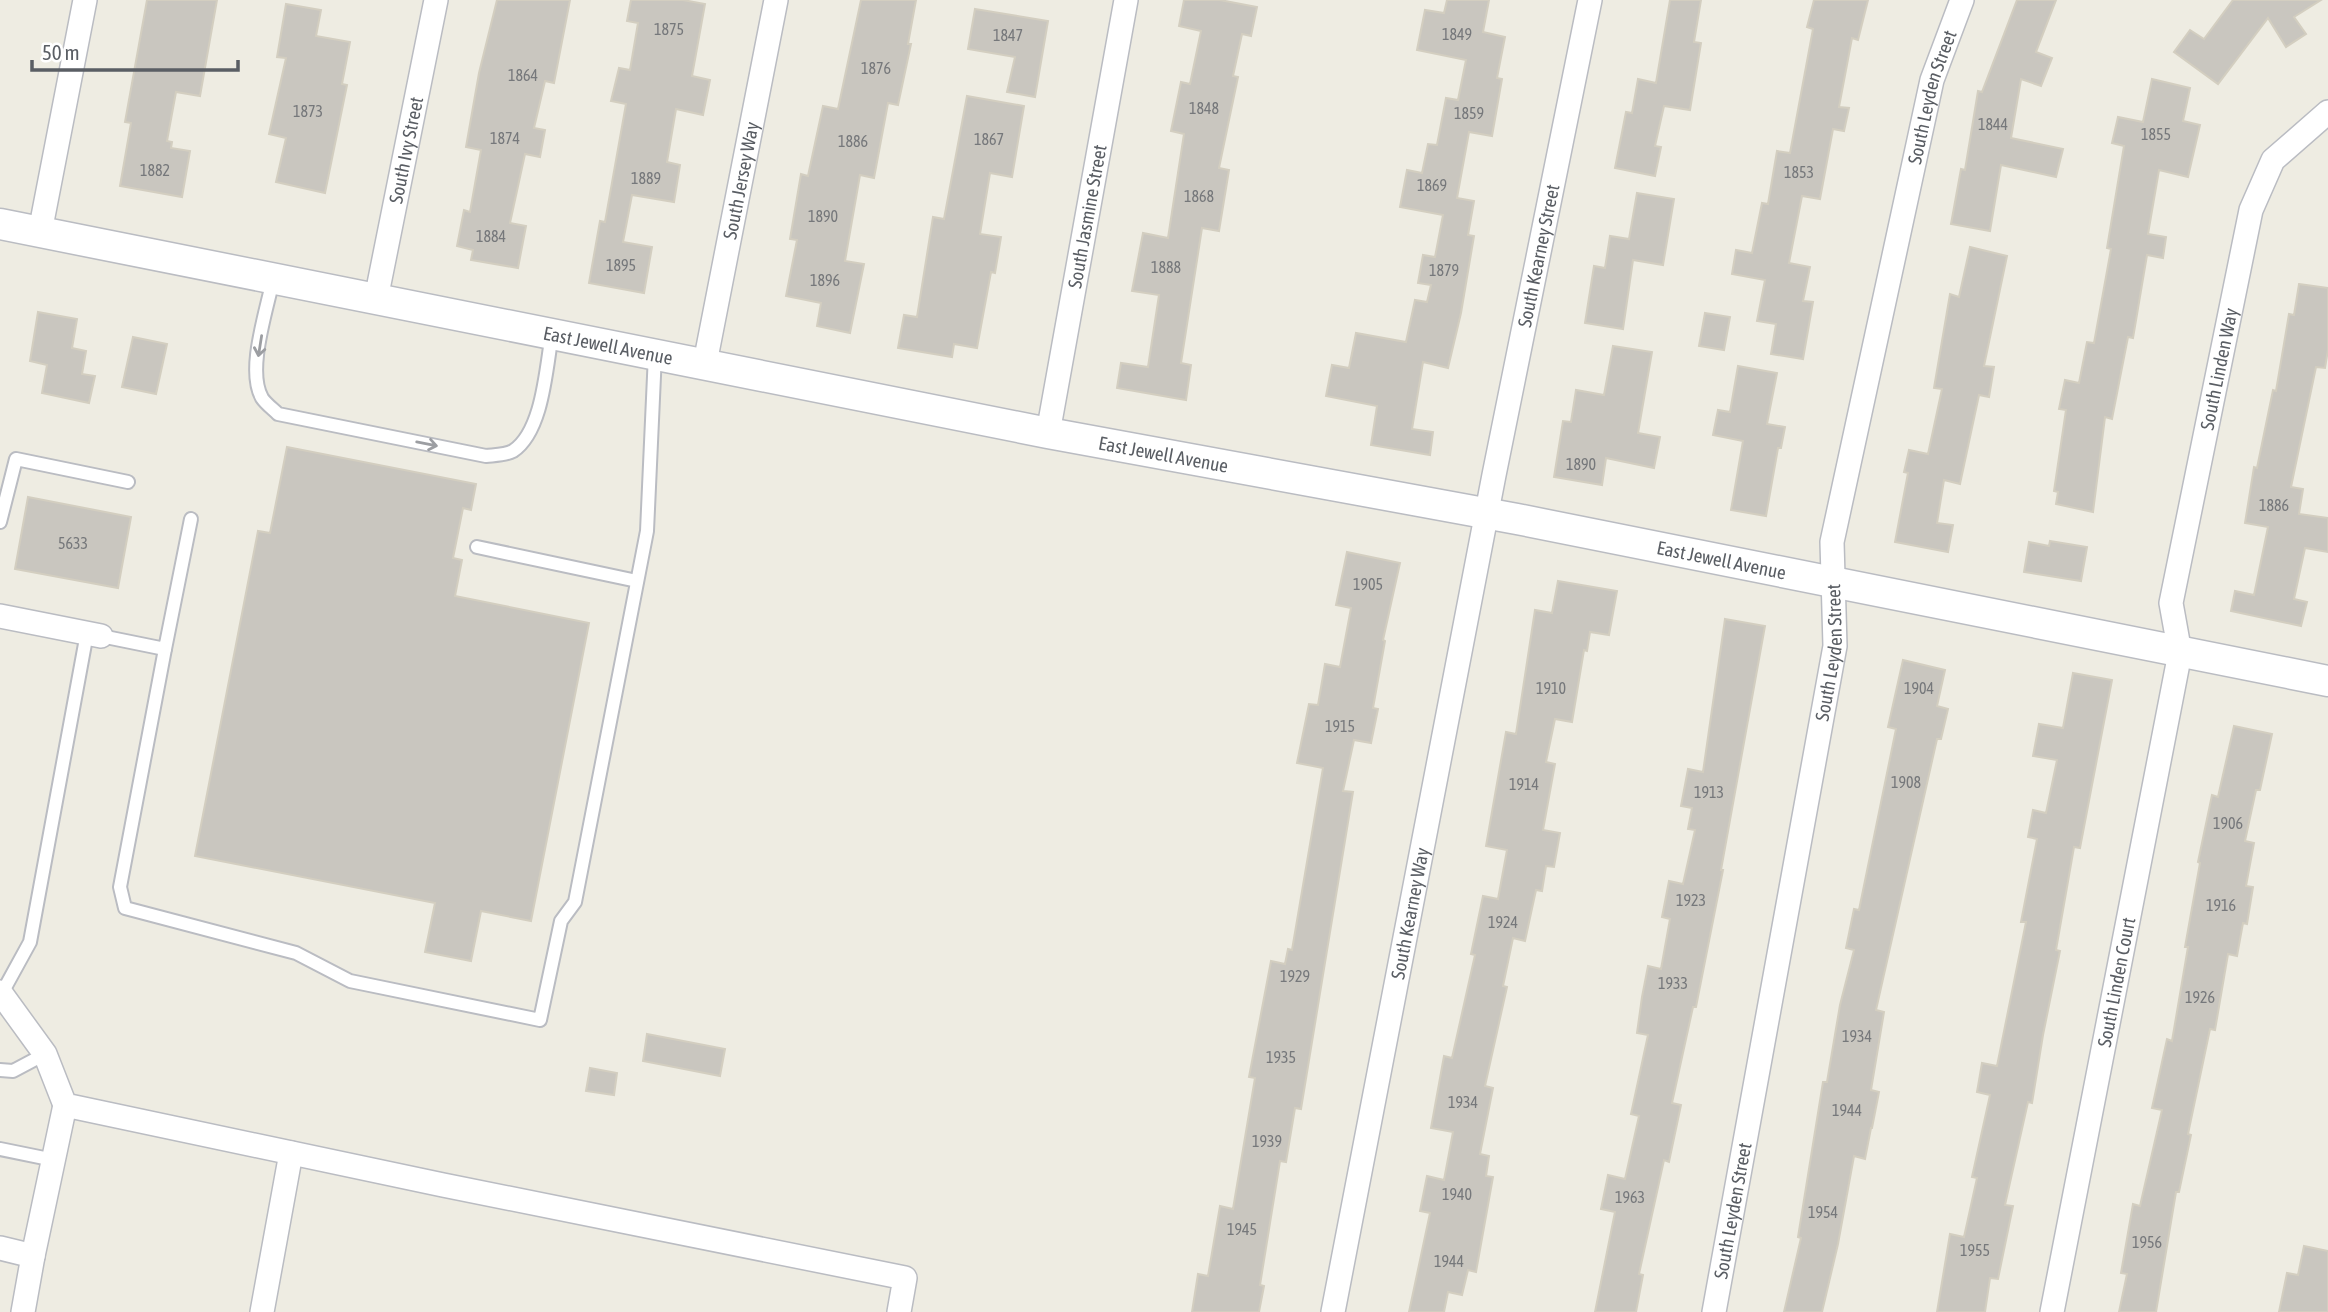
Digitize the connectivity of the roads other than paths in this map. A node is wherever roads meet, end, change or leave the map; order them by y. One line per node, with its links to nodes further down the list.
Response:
1 (85, 0): 9 (street)
2 (436, 0): 11 (street, South Ivy Street)
3 (776, 0): 14 (street, South Jersey Way)
4 (1126, 0): 15 (street, South Jasmine Street)
5 (1590, 0): 17 (street, South Kearney Street)
6 (1962, 0): 22 (street, South Leyden Street)
7 (2328, 112): 26 (street, South Linden Way)
8 (0, 224): 9 (street, East Jewell Avenue)
9 (40, 232): 10 (street, East Jewell Avenue)
10 (274, 279): 11 (street, East Jewell Avenue); 12 (lane, one-way to 12)
11 (376, 299): 12 (street, East Jewell Avenue)
12 (552, 334): 13 (street, East Jewell Avenue)
13 (655, 354): 14 (street, East Jewell Avenue); 21 (lane)
14 (705, 363): 15 (street, East Jewell Avenue)
15 (1048, 433): 17 (street, East Jewell Avenue)
16 (128, 482): 19 (lane)
17 (1487, 513): 22 (street, East Jewell Avenue); 40 (street, South Kearney Way)
18 (191, 519): 25 (lane)
19 (0, 522)
20 (477, 547): 21 (lane)
21 (637, 581): 25 (lane)
22 (1834, 583): 26 (street, East Jewell Avenue); 41 (street, South Leyden Street)
23 (0, 616): 24 (street)
24 (94, 634): 25 (lane); 28 (lane)
25 (165, 649)
26 (2180, 653): 27 (street, East Jewell Avenue); 42 (street, South Linden Court)
27 (2328, 681)
28 (1, 993): 29 (street)
29 (45, 1054): 30 (lane); 31 (street)
30 (0, 1070)
31 (65, 1105): 33 (street); 34 (street)
32 (0, 1149): 34 (lane)
33 (291, 1153): 38 (street); 39 (street)
34 (54, 1160): 36 (street)
35 (0, 1248): 36 (street)
36 (33, 1256): 37 (street)
37 (23, 1312)
38 (262, 1312)
39 (899, 1312)
40 (1333, 1312)
41 (1714, 1312)
42 (2052, 1312)

